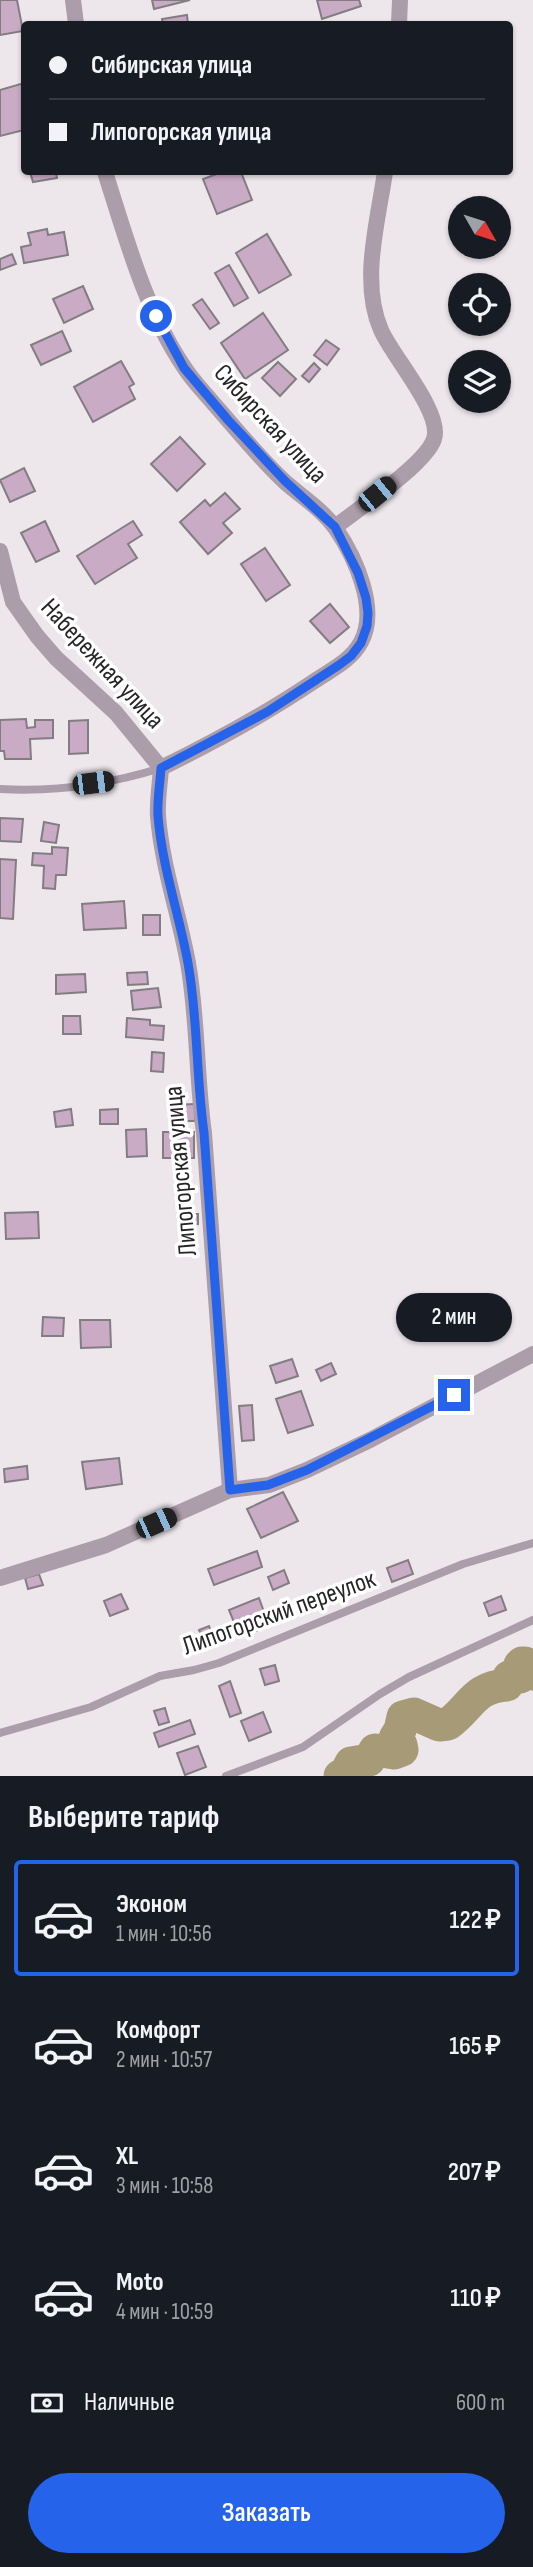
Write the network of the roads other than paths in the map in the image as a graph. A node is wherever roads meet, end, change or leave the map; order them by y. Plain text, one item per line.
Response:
1 (73, 0) edge
2 (400, 0) edge
3 (76, 21) edge
4 (399, 21) edge
5 (106, 175) edge
6 (385, 175) edge
7 (335, 527) junction
8 (0, 551) edge
9 (161, 768) junction
10 (0, 789) edge
11 (533, 1354) edge
12 (230, 1490) junction
13 (533, 1543) edge
14 (0, 1578) edge
15 (533, 1620) edge
16 (0, 1733) edge
17 (226, 1776) edge

1 - 3 street
2 - 4 street
5 - 7 street, Сибирская улица
6 - 7 street
7 - 9 street, Сибирская улица
8 - 9 street, Набережная улица
9 - 10 lane
9 - 12 street, Липогорская улица
11 - 12 street
12 - 14 street
13 - 16 lane, Липогорский переулок
15 - 17 lane

